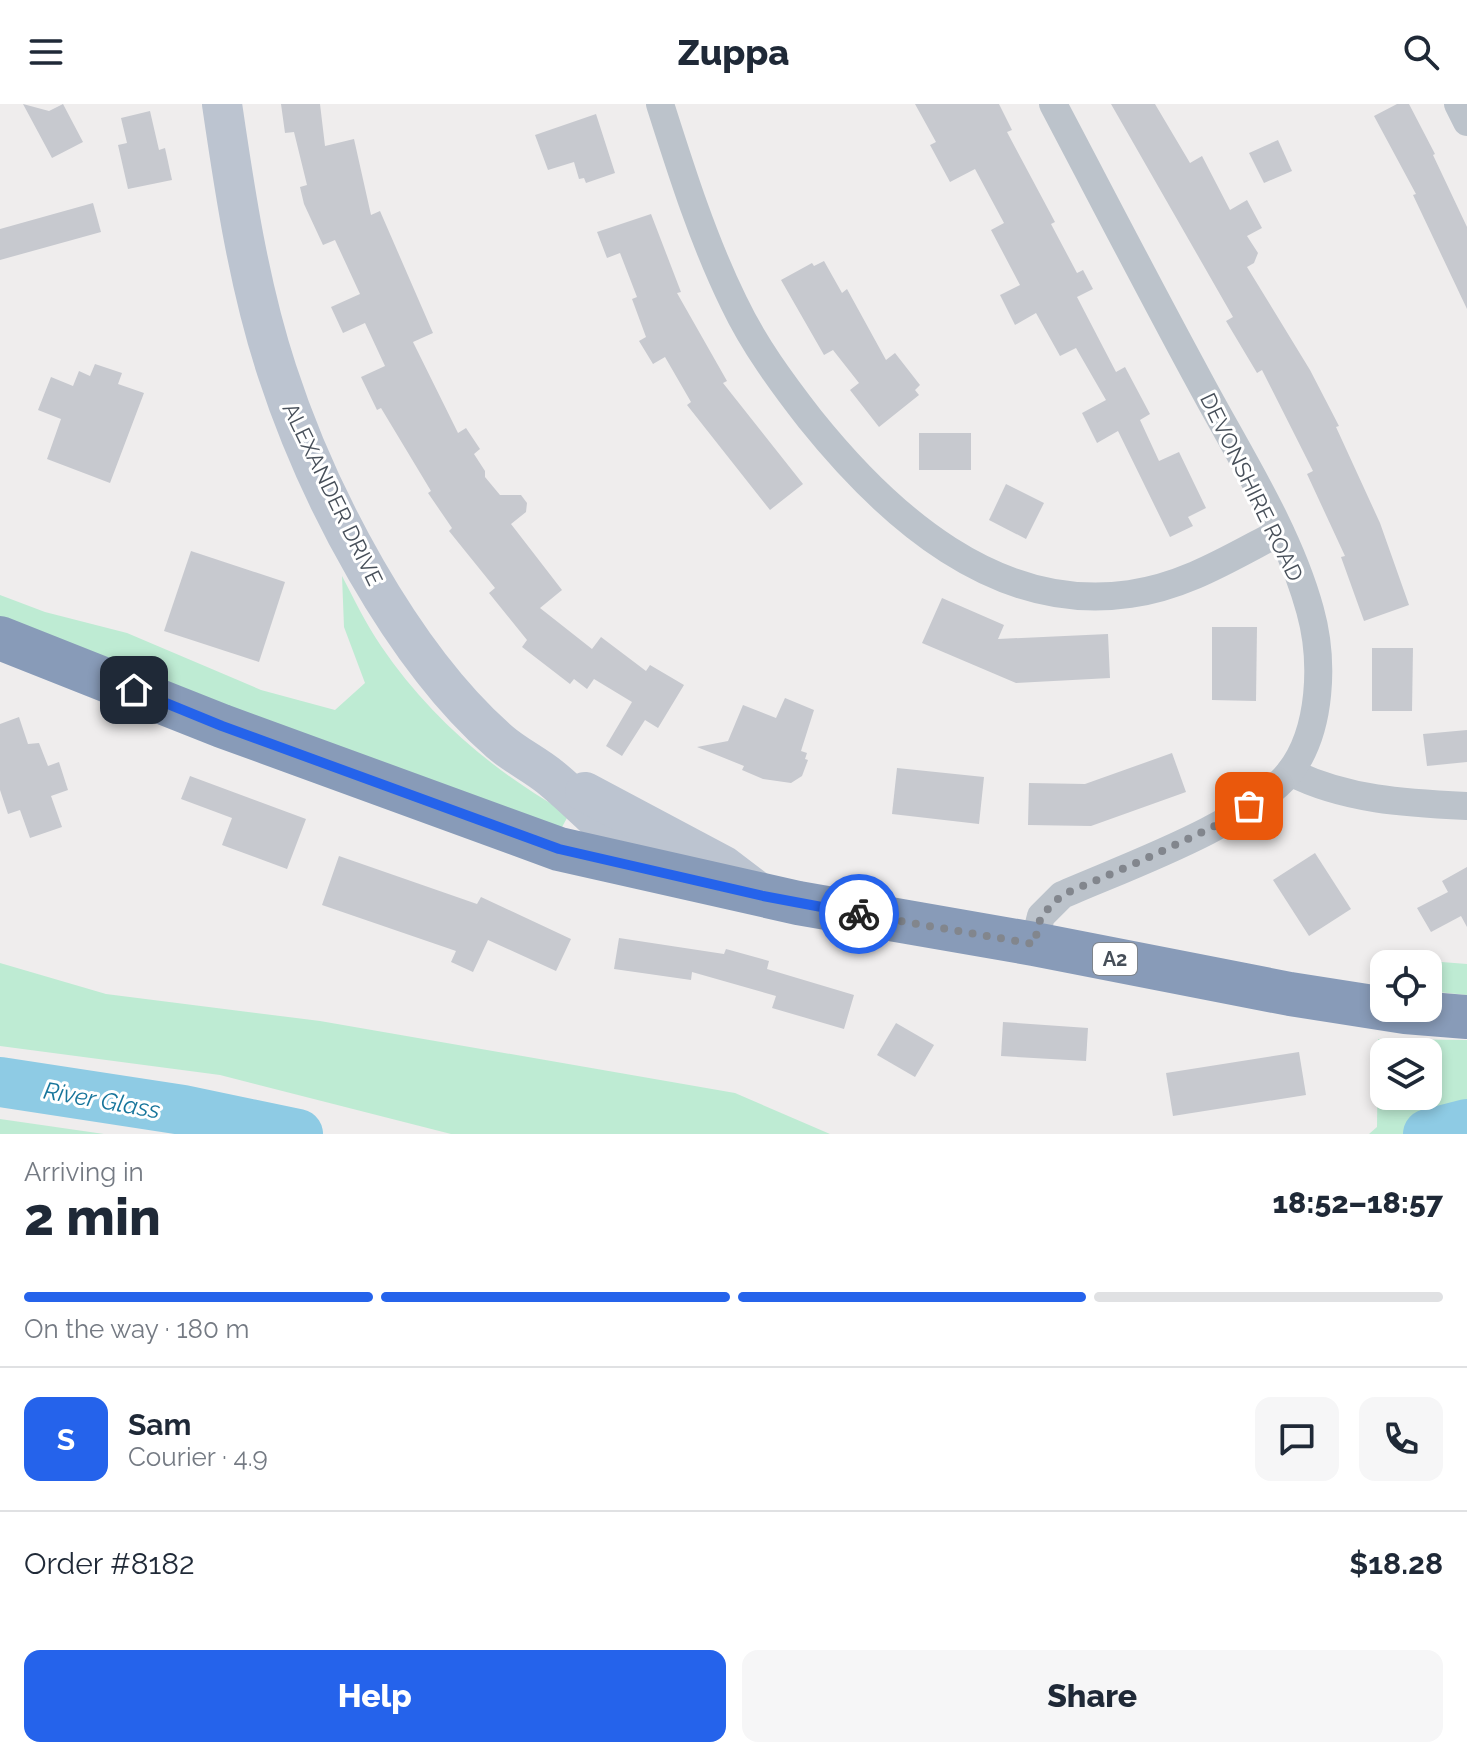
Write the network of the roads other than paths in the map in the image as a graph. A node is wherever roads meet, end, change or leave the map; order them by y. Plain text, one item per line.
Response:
1 (222, 104) edge
2 (660, 104) edge
3 (1053, 104) edge
4 (1280, 532) junction
5 (0, 638) edge
6 (1290, 772) junction
7 (548, 776) junction
8 (1467, 806) edge
9 (667, 874) junction
10 (763, 896) junction
11 (1034, 944) junction
12 (1467, 1017) edge

1 - 7 main road, ALEXANDER DRIVE
2 - 4 street
3 - 4 street, DEVONSHIRE ROAD
4 - 6 street, DEVONSHIRE ROAD
5 - 9 highway, A2
6 - 8 street
6 - 11 street, DEVONSHIRE ROAD
7 - 9 main road, ALEXANDER DRIVE
7 - 10 main road, ALEXANDER DRIVE
9 - 10 highway, A2
10 - 11 highway, A2
11 - 12 highway, A2

